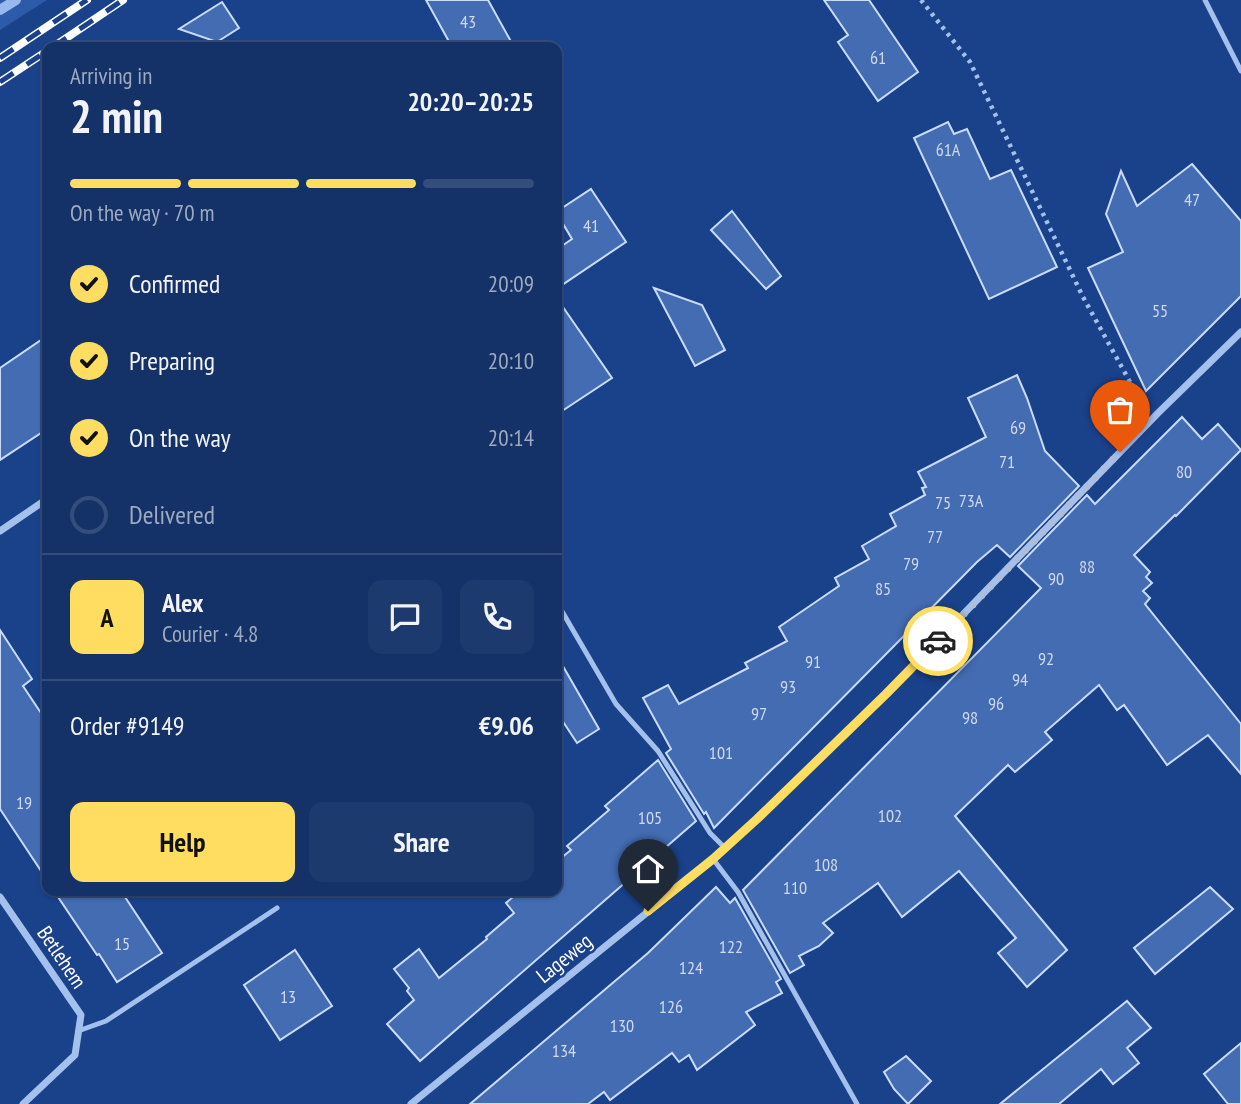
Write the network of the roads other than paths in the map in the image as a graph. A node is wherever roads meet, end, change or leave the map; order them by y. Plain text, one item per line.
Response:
1 (1205, 0) edge
2 (1241, 71) edge
3 (1241, 332) edge
4 (42, 502) edge
5 (0, 531) edge
6 (562, 611) edge
7 (725, 848) junction
8 (713, 859) junction
9 (0, 897) edge
10 (277, 908) dead end
11 (78, 1031) junction
12 (23, 1104) edge
13 (411, 1104) edge
14 (856, 1104) edge

1 - 2 lane
3 - 7 street, Lageweg
4 - 5 street
6 - 7 lane
7 - 8 street, Lageweg
8 - 13 street, Lageweg
8 - 14 lane
9 - 11 street, Betlehem
10 - 11 lane
11 - 12 street

